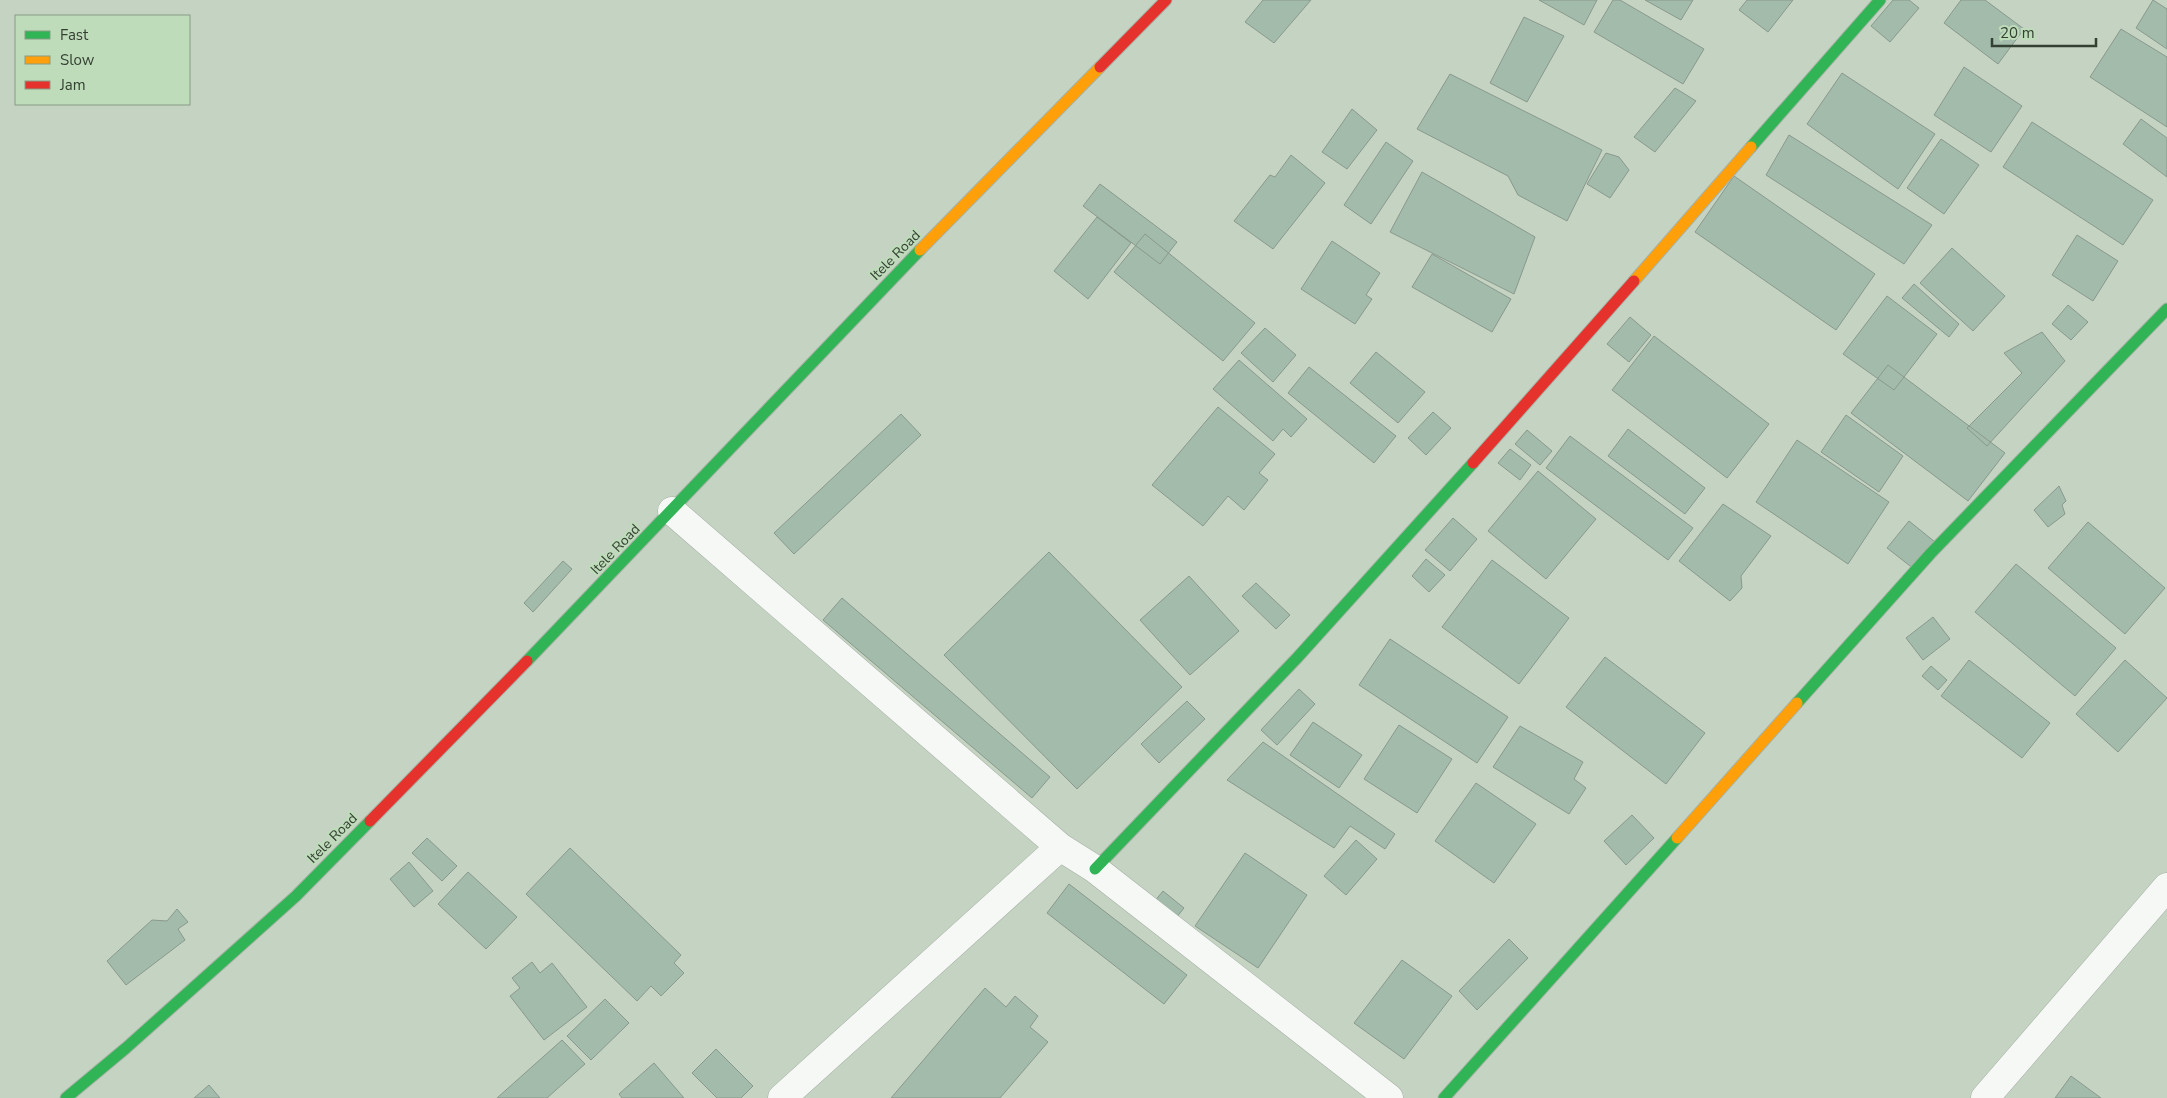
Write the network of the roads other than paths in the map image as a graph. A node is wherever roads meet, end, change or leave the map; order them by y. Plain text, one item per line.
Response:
1 (1166, 0) edge
2 (1880, 0) edge
3 (2167, 309) edge
4 (672, 511) junction
5 (1060, 847) junction
6 (1095, 870) junction
7 (2167, 887) edge
8 (66, 1098) edge
9 (782, 1098) edge
10 (1389, 1098) edge
11 (1444, 1098) edge
12 (1985, 1098) edge

1 - 4 street, Itele Road
2 - 6 street
3 - 11 street
4 - 5 street
4 - 8 street, Itele Road
5 - 6 street
5 - 9 street
6 - 10 street
7 - 12 street

